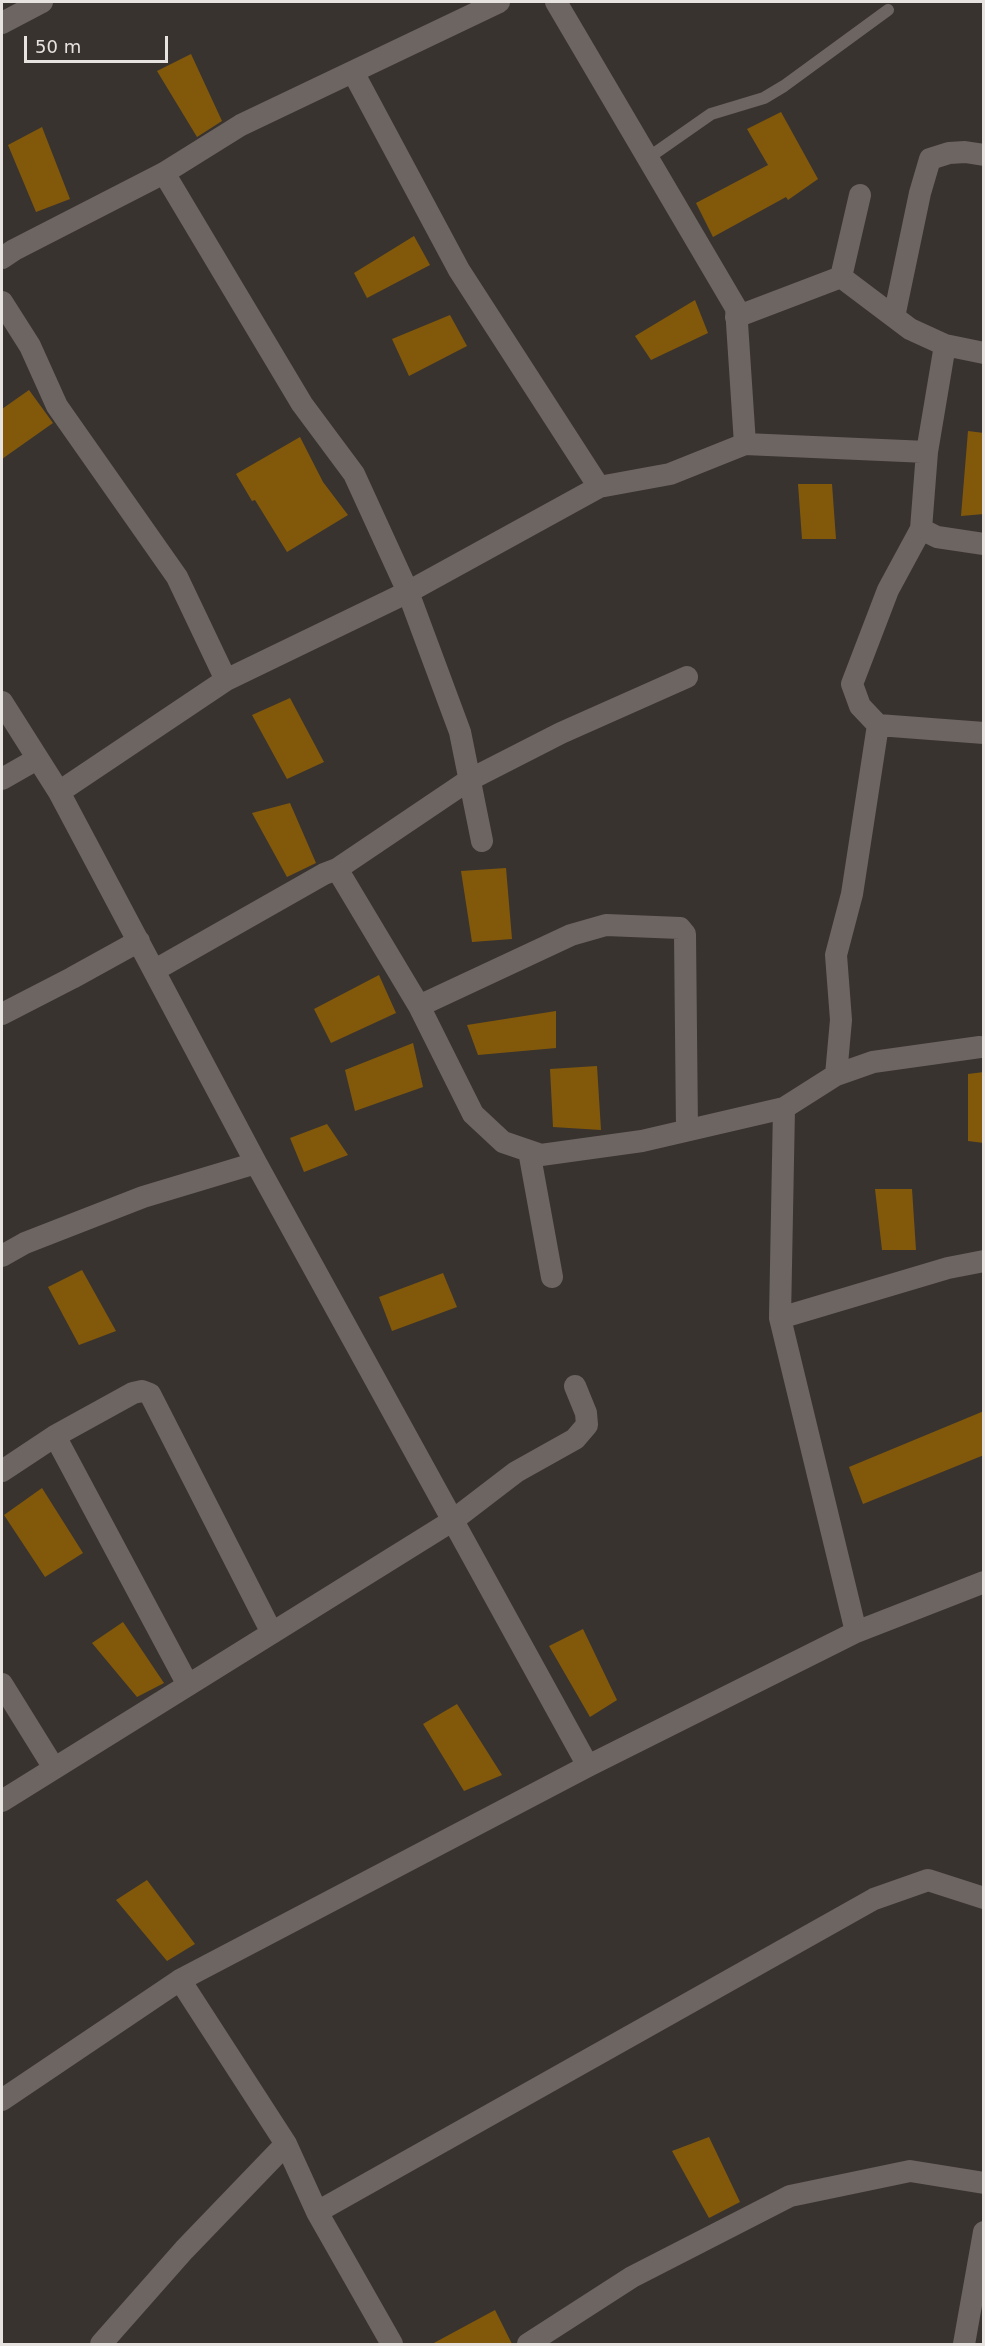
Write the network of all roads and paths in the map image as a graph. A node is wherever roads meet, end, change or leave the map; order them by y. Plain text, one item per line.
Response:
1 (42, 2) edge
2 (499, 2) edge
3 (556, 2) edge
4 (888, 10) dead end
5 (2, 23) edge
6 (353, 72) junction
7 (984, 155) edge
8 (648, 158) junction
9 (164, 173) junction
10 (860, 195) dead end
11 (2, 258) edge
12 (841, 277) junction
13 (2, 302) edge
14 (736, 317) junction
15 (894, 317) junction
16 (945, 345) junction
17 (984, 353) edge
18 (745, 444) junction
19 (927, 452) junction
20 (599, 487) junction
21 (921, 529) junction
22 (984, 544) edge
23 (408, 592) junction
24 (687, 677) dead end
25 (226, 680) junction
26 (2, 702) edge
27 (878, 725) junction
28 (984, 733) edge
29 (37, 759) junction
30 (2, 779) edge
31 (470, 780) junction
32 (59, 792) junction
33 (482, 841) dead end
34 (337, 869) junction
35 (139, 941) junction
36 (155, 970) junction
37 (419, 1006) junction
38 (2, 1014) edge
39 (980, 1047) dead end
40 (836, 1075) junction
41 (784, 1108) junction
42 (687, 1131) junction
43 (529, 1151) junction
44 (256, 1163) junction
45 (2, 1256) edge
46 (984, 1261) edge
47 (552, 1277) dead end
48 (780, 1318) junction
49 (575, 1386) dead end
50 (55, 1436) junction
51 (2, 1471) edge
52 (452, 1521) junction
53 (984, 1582) edge
54 (856, 1632) junction
55 (272, 1633) junction
56 (2, 1684) edge
57 (188, 1685) junction
58 (588, 1766) junction
59 (54, 1768) junction
60 (2, 1801) edge
61 (984, 1898) edge
62 (180, 1980) junction
63 (2, 2100) edge
64 (286, 2144) junction
65 (984, 2183) edge
66 (317, 2212) junction
67 (984, 2232) edge
68 (101, 2344) edge
69 (392, 2344) edge
70 (528, 2344) edge
71 (964, 2344) edge

1 - 5 street
2 - 6 street
3 - 8 street
4 - 8 lane
6 - 9 street
6 - 20 street
7 - 15 street
8 - 14 street
9 - 11 street
9 - 23 street
10 - 12 street
12 - 14 street
12 - 15 street
13 - 25 street
14 - 18 street
15 - 16 street
16 - 17 street
16 - 19 street
18 - 19 street
18 - 20 street
19 - 21 street
20 - 23 street
21 - 22 street
21 - 27 street
23 - 25 street
23 - 31 street
24 - 31 street
25 - 32 street
26 - 29 street
27 - 28 street
27 - 40 street
29 - 30 street
29 - 32 street
31 - 33 street
31 - 34 street
32 - 35 street
34 - 36 street
34 - 37 street
35 - 36 street
35 - 38 street
36 - 44 street
37 - 42 street
37 - 43 street
39 - 40 street
40 - 41 street
41 - 42 street
41 - 48 street
42 - 43 street
43 - 47 street
44 - 45 street
44 - 52 street
46 - 48 street
48 - 54 street
49 - 52 street
50 - 51 street
50 - 55 street
50 - 57 street
52 - 55 street
52 - 58 street
53 - 54 street
54 - 58 street
55 - 57 street
56 - 59 street
57 - 59 street
58 - 62 street
59 - 60 street
61 - 66 street
62 - 63 street
62 - 64 street
64 - 66 street
64 - 68 street
65 - 70 street
66 - 69 street
67 - 71 street

